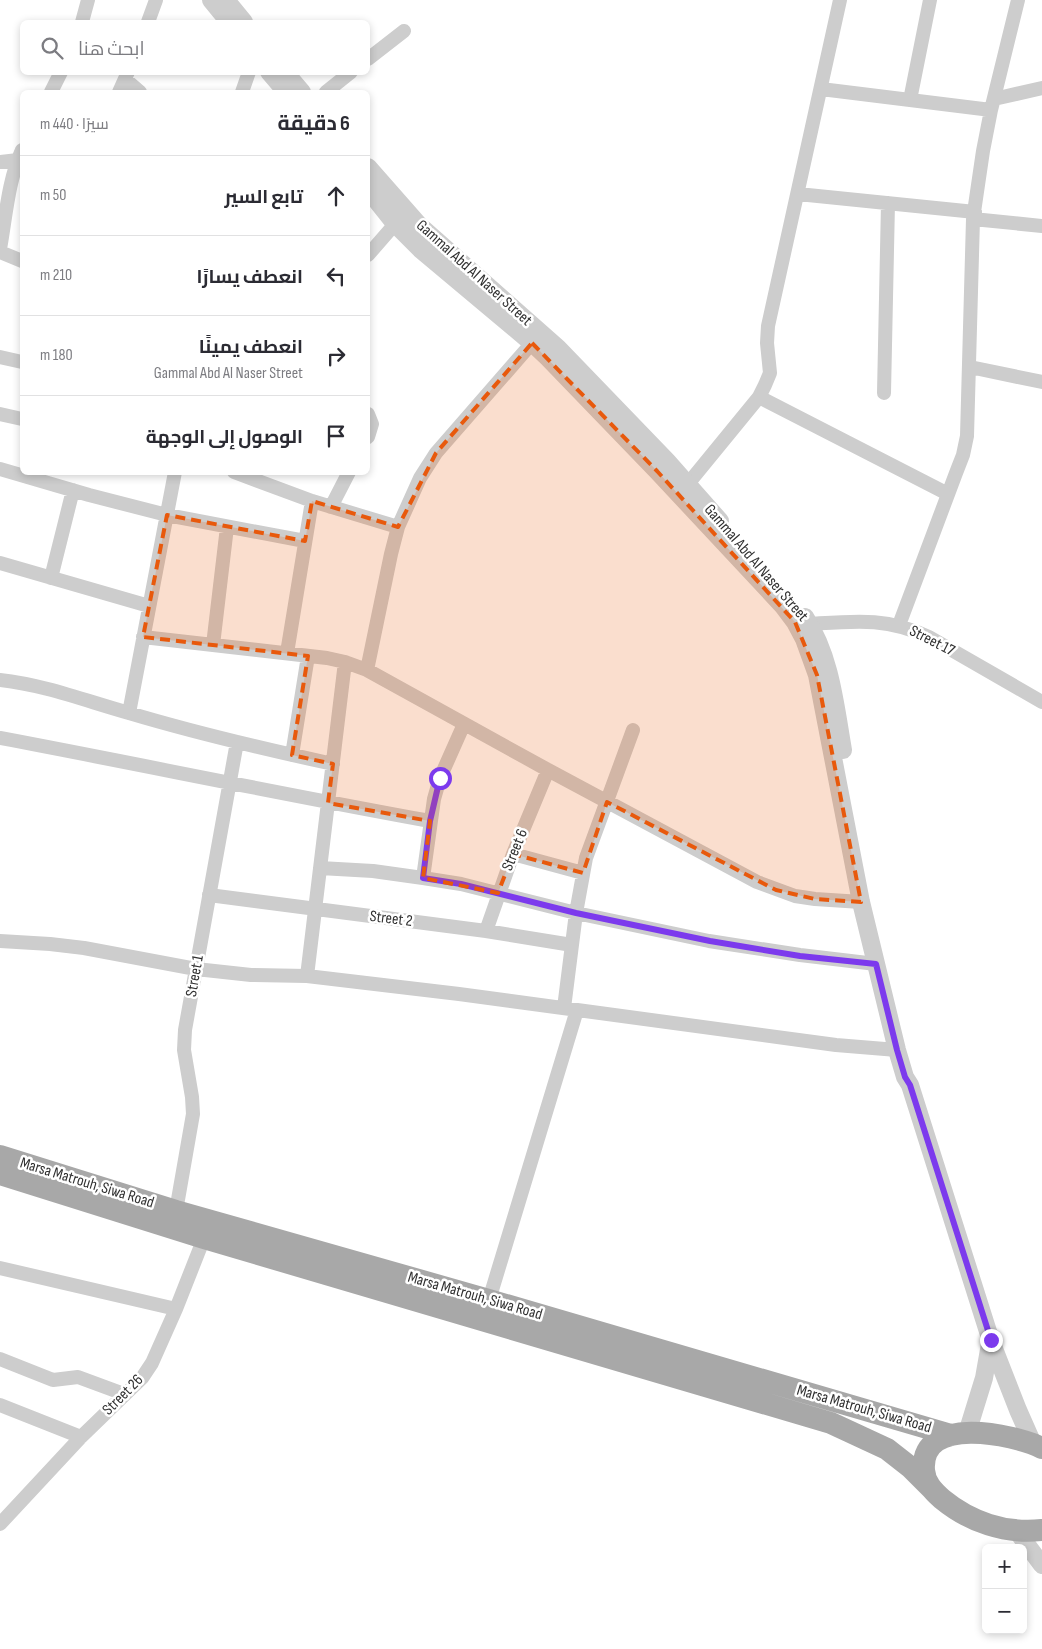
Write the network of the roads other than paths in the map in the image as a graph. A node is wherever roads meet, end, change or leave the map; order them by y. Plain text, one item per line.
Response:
1 (88, 0) edge
2 (156, 0) edge
3 (211, 0) edge
4 (226, 0) edge
5 (840, 0) edge
6 (930, 0) edge
7 (1014, 1) edge
8 (83, 20) edge
9 (149, 20) edge
10 (227, 20) edge
11 (242, 20) edge
12 (404, 31) dead end
13 (370, 57) edge
14 (60, 75) edge
15 (248, 75) edge
16 (272, 75) edge
17 (288, 75) edge
18 (347, 75) edge
19 (127, 76) edge
20 (1042, 88) edge
21 (821, 89) junction
22 (52, 90) edge
23 (120, 90) edge
24 (138, 90) edge
25 (243, 90) edge
26 (284, 90) edge
27 (300, 90) edge
28 (328, 90) edge
29 (910, 100) junction
30 (992, 105) junction
31 (0, 162) edge
32 (20, 163) edge
33 (370, 169) edge
34 (370, 193) edge
35 (798, 194) junction
36 (888, 203) junction
37 (974, 215) junction
38 (395, 224) junction
39 (1042, 226) edge
40 (0, 251) edge
41 (370, 253) edge
42 (20, 260) edge
43 (532, 343) junction
44 (0, 357) edge
45 (20, 362) edge
46 (970, 367) junction
47 (1042, 382) edge
48 (884, 393) dead end
49 (759, 396) junction
50 (0, 414) edge
51 (20, 419) edge
52 (662, 466) junction
53 (0, 469) edge
54 (20, 475) edge
55 (21, 475) edge
56 (174, 475) edge
57 (242, 475) edge
58 (347, 475) edge
59 (687, 485) junction
60 (73, 490) junction
61 (948, 494) junction
62 (312, 501) junction
63 (330, 507) junction
64 (167, 516) junction
65 (227, 527) junction
66 (398, 527) junction
67 (305, 541) junction
68 (0, 563) edge
69 (51, 578) junction
70 (149, 606) junction
71 (810, 624) junction
72 (899, 625) junction
73 (143, 637) junction
74 (214, 645) junction
75 (286, 653) junction
76 (308, 656) junction
77 (345, 662) junction
78 (367, 670) junction
79 (0, 680) edge
80 (1042, 702) edge
81 (129, 713) junction
82 (464, 724) junction
83 (633, 730) dead end
84 (0, 738) edge
85 (237, 742) junction
86 (292, 755) junction
87 (333, 764) junction
88 (548, 770) junction
89 (230, 783) junction
90 (607, 802) junction
91 (328, 803) junction
92 (430, 821) junction
93 (513, 854) junction
94 (320, 868) junction
95 (583, 873) junction
96 (423, 878) junction
97 (498, 893) junction
98 (209, 895) junction
99 (861, 902) junction
100 (315, 909) junction
101 (576, 913) junction
102 (486, 931) junction
103 (0, 941) edge
104 (572, 945) junction
105 (876, 964) junction
106 (196, 969) junction
107 (307, 976) junction
108 (570, 1009) junction
109 (897, 1050) junction
110 (910, 1085) junction
111 (0, 1156) edge
112 (0, 1174) edge
113 (176, 1211) junction
114 (204, 1238) junction
115 (0, 1268) edge
116 (489, 1300) junction
117 (176, 1309) junction
118 (991, 1340) junction
119 (0, 1359) edge
120 (124, 1394) junction
121 (0, 1405) edge
122 (959, 1434) junction
123 (81, 1437) junction
124 (1038, 1446) edge
125 (931, 1488) junction
126 (0, 1524) edge
127 (1016, 1530) junction
128 (1042, 1530) edge
129 (1042, 1565) edge

1 - 8 street
2 - 9 street
3 - 10 street
4 - 11 street
5 - 21 street
6 - 29 street
7 - 30 street
12 - 13 street
14 - 22 street
15 - 25 street
16 - 26 street
17 - 27 street
18 - 28 street
19 - 23 street
19 - 24 street
20 - 30 street
21 - 29 street
21 - 35 street
29 - 30 street
30 - 37 street
31 - 32 street
32 - 40 street
33 - 52 street, Gammal Abd Al Naser Street
34 - 38 street, Gammal Abd Al Naser Street
35 - 36 street
35 - 49 street
36 - 37 street
36 - 48 street
37 - 39 street
37 - 46 street
38 - 41 street
38 - 43 street, Gammal Abd Al Naser Street
40 - 42 street
43 - 52 street, Gammal Abd Al Naser Street
43 - 66 street
44 - 45 street
46 - 47 street
46 - 61 street
49 - 59 street
49 - 61 street
50 - 51 street
52 - 59 street, Gammal Abd Al Naser Street
52 - 99 street, Gammal Abd Al Naser Street
53 - 54 street
55 - 60 street
56 - 64 street
57 - 62 street
58 - 63 street
59 - 71 street, Gammal Abd Al Naser Street
60 - 64 street
60 - 69 street
61 - 72 street
62 - 63 street
62 - 67 street
63 - 66 street
64 - 65 street
64 - 70 street
65 - 67 street
65 - 74 street
66 - 78 street
67 - 75 street
68 - 69 street
69 - 70 street
70 - 73 street
71 - 72 street, Street 17
71 - 110 street, Gammal Abd Al Naser Street
72 - 80 street, Street 17
73 - 74 street
73 - 81 street
74 - 75 street
75 - 76 street
76 - 77 street
76 - 86 street
77 - 78 street
77 - 87 street
78 - 82 street
79 - 81 street
81 - 85 street
82 - 88 street
82 - 92 street
83 - 90 street
84 - 89 street
85 - 86 street
85 - 89 street, Street 1
86 - 87 street
87 - 91 street
88 - 90 street
88 - 93 street, Street 6
89 - 91 street
89 - 98 street, Street 1
90 - 95 street
90 - 99 street
91 - 92 street
91 - 94 street
92 - 96 street
93 - 95 street
93 - 97 street, Street 6
94 - 96 street
94 - 100 street
95 - 101 street
96 - 97 street
97 - 101 street
97 - 102 street, Street 6
98 - 100 street, Street 2
98 - 106 street, Street 1
99 - 105 street, Gammal Abd Al Naser Street
100 - 102 street, Street 2
100 - 107 street
101 - 104 street
101 - 105 street
102 - 104 street, Street 2
103 - 106 street
104 - 108 street
105 - 109 street, Gammal Abd Al Naser Street
106 - 107 street
106 - 113 street, Street 1
107 - 108 street
108 - 109 street
108 - 116 street
109 - 110 street, Gammal Abd Al Naser Street
110 - 118 street, Gammal Abd Al Naser Street
111 - 113 main road, Marsa Matrouh, Siwa Road
112 - 114 main road, Marsa Matrouh, Siwa Road
113 - 116 main road, Marsa Matrouh, Siwa Road
114 - 117 street, Street 26
114 - 125 main road, Marsa Matrouh, Siwa Road
115 - 117 street
116 - 122 main road, Marsa Matrouh, Siwa Road
117 - 120 street, Street 26
118 - 122 street, Gammal Abd Al Naser Street
118 - 124 street, Gammal Abd Al Naser Street
119 - 120 street
120 - 123 street, Street 26
121 - 123 street
122 - 124 main road, Marsa Matrouh, Siwa Road
122 - 125 main road
123 - 126 street, Street 26
125 - 127 main road, Marsa Matrouh, Siwa Road
127 - 128 main road, Marsa Matrouh, Siwa Road
127 - 129 street

